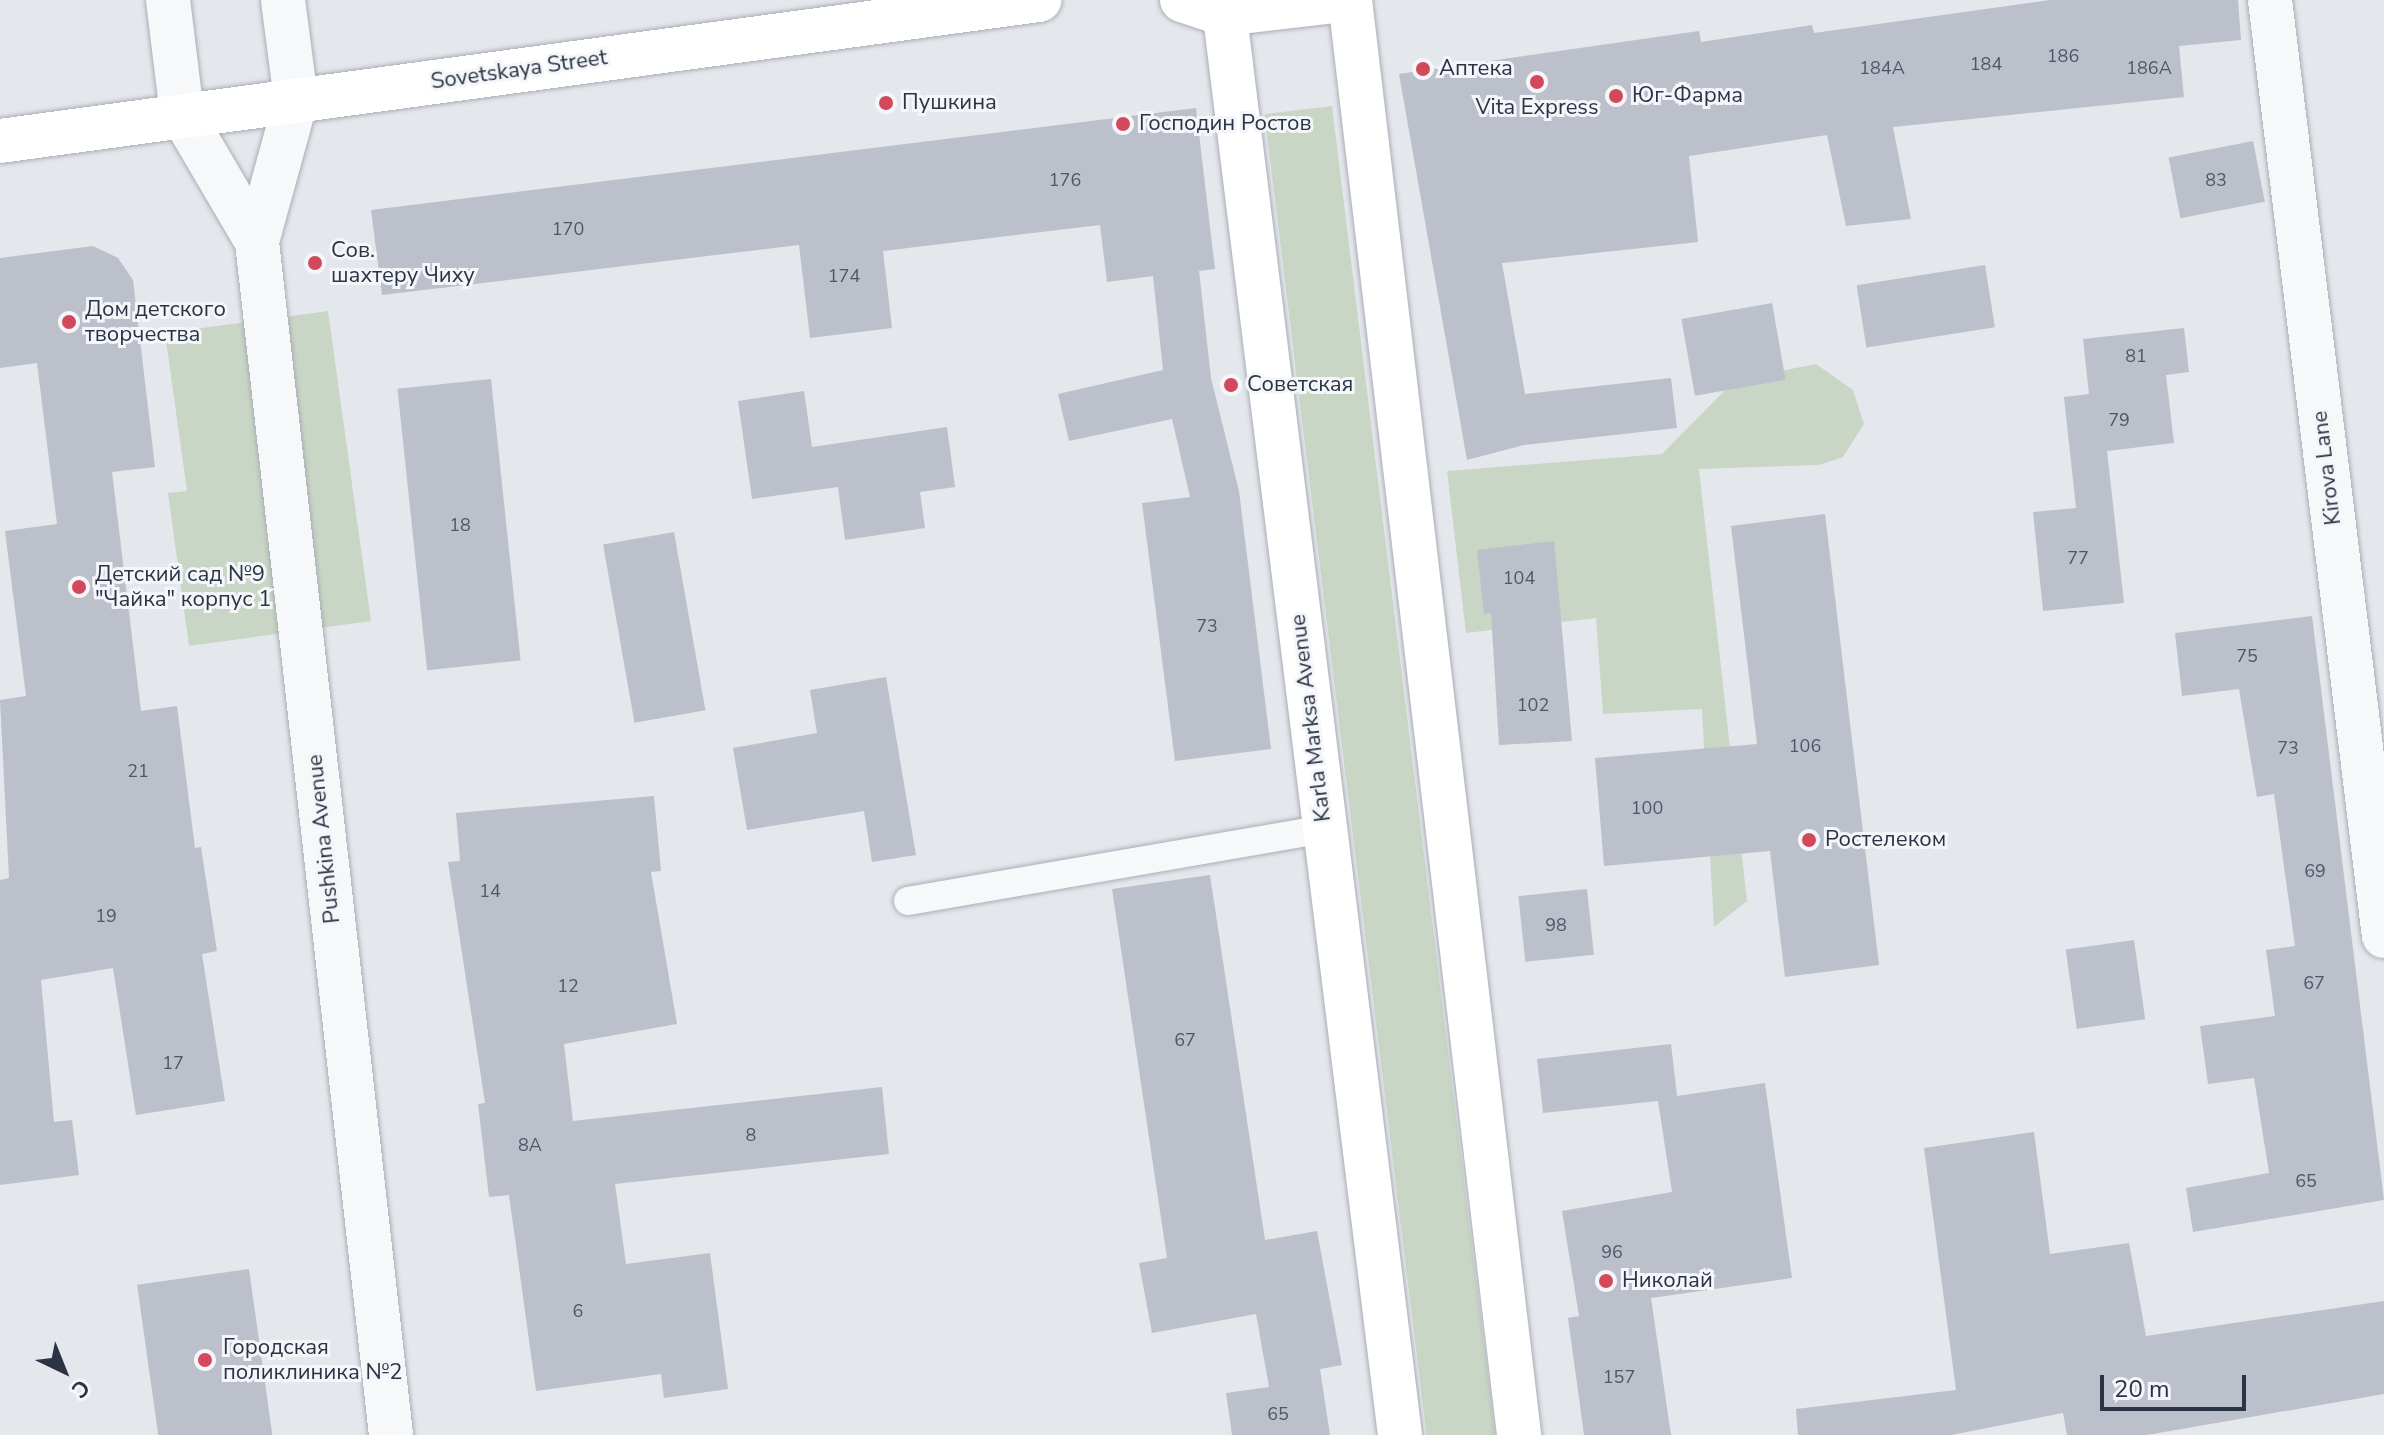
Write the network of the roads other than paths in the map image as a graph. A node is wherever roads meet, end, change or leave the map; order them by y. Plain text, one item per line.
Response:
1 (168, 0) edge
2 (283, 0) edge
3 (1039, 0) edge
4 (1182, 0) edge
5 (1347, 0) edge
6 (2270, 0) edge
7 (1224, 7) edge
8 (296, 100) junction
9 (182, 114) junction
10 (0, 141) edge
11 (257, 242) junction
12 (1324, 829) junction
13 (908, 901) dead end
14 (2384, 936) edge
15 (391, 1435) edge
16 (1400, 1435) edge
17 (1519, 1435) edge

1 - 9 street, Pushkina Avenue
2 - 8 street, Pushkina Avenue
3 - 8 main road, Sovetskaya Street
4 - 7 main road
5 - 7 main road
5 - 17 main road
6 - 14 street, Kirova Lane
7 - 12 main road, Karla Marksa Avenue
8 - 9 main road, Sovetskaya Street
8 - 11 street, Pushkina Avenue
9 - 10 main road, Sovetskaya Street
9 - 11 street, Pushkina Avenue
11 - 15 street, Pushkina Avenue
12 - 13 lane
12 - 16 main road, Karla Marksa Avenue

